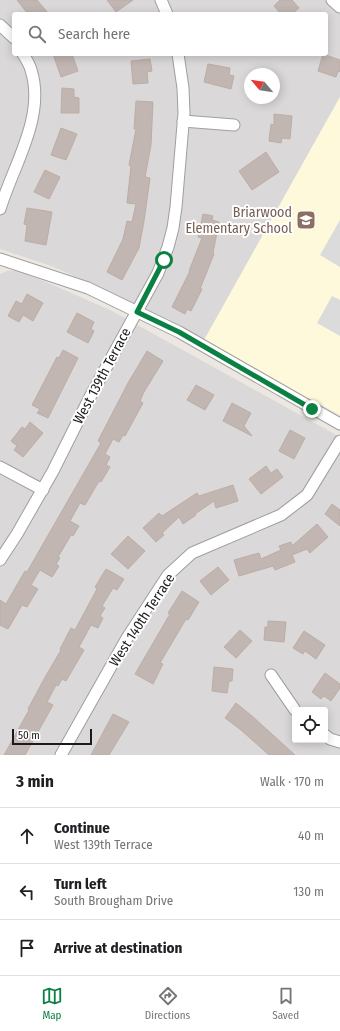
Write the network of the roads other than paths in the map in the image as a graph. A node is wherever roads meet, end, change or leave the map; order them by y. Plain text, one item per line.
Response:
1 (161, 0) edge
2 (332, 0) edge
3 (340, 7) edge
4 (166, 12) edge
5 (0, 25) edge
6 (12, 36) edge
7 (178, 56) edge
8 (26, 59) edge
9 (183, 121) junction
10 (234, 125) dead end
11 (0, 209) edge
12 (0, 259) edge
13 (137, 312) junction
14 (340, 424) edge
15 (340, 441) edge
16 (0, 467) edge
17 (43, 490) junction
18 (0, 560) edge
19 (271, 675) dead end
20 (293, 707) edge
21 (328, 737) edge
22 (340, 742) edge
23 (61, 755) edge

1 - 4 street
2 - 3 street
5 - 6 street
7 - 9 street, West 139th Terrace
8 - 11 street
9 - 10 street
9 - 13 street, West 139th Terrace
12 - 13 street
13 - 14 street
13 - 17 street, West 139th Terrace
15 - 23 street, West 140th Terrace
16 - 17 street
17 - 18 street, West 139th Terrace
19 - 20 street
21 - 22 street

